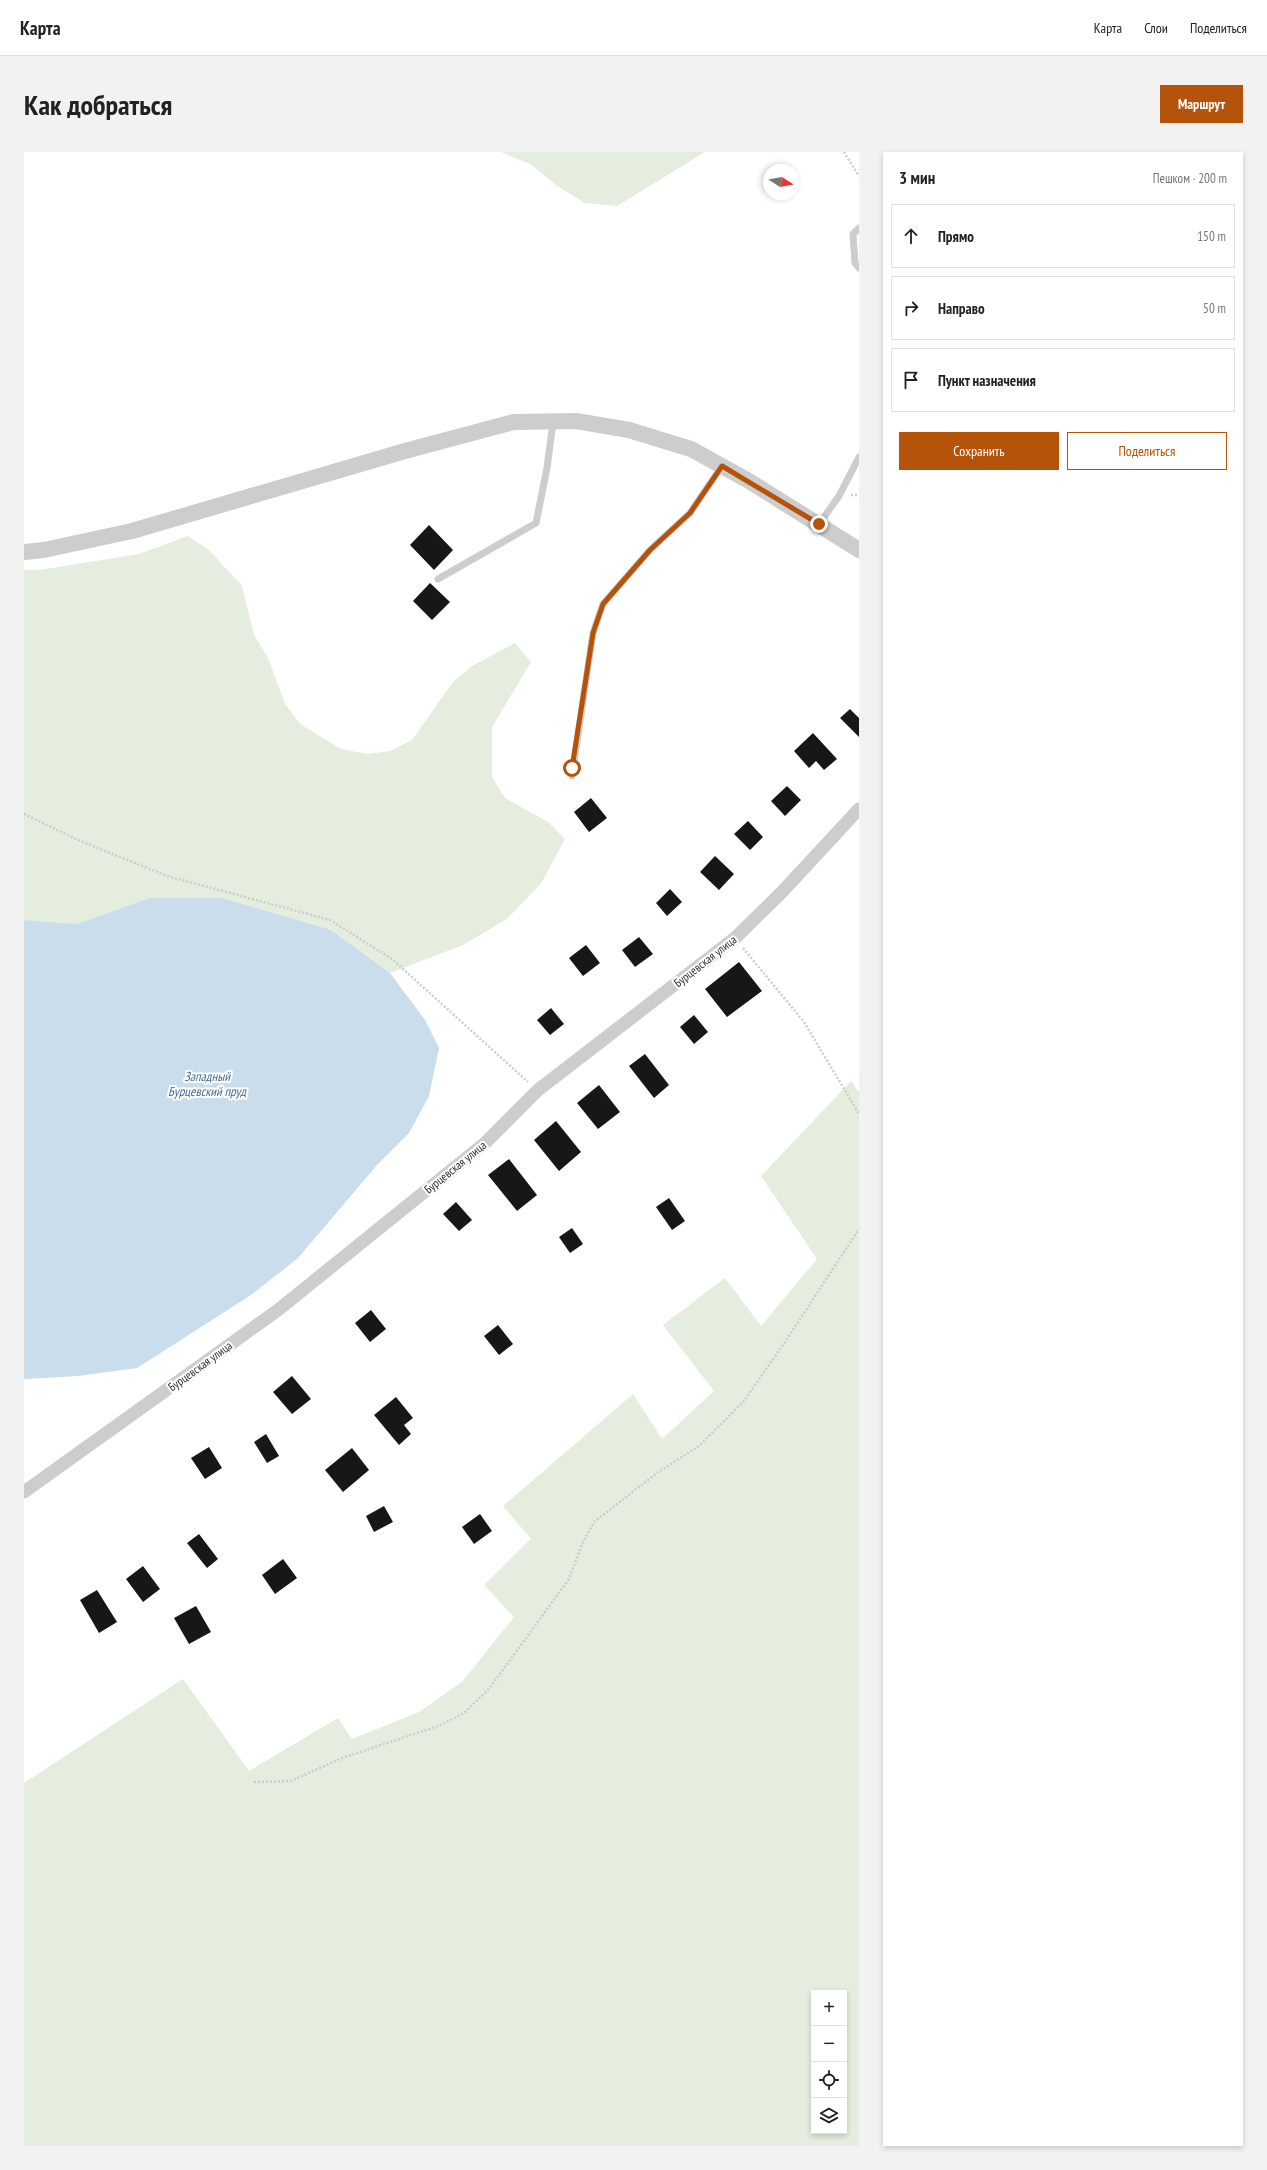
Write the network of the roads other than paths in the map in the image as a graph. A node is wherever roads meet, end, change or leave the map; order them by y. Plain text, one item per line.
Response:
1 (859, 228) edge
2 (859, 268) edge
3 (553, 422) junction
4 (859, 457) edge
5 (722, 466) junction
6 (819, 524) junction
7 (859, 550) edge
8 (24, 552) edge
9 (438, 579) dead end
10 (572, 776) dead end
11 (859, 809) edge
12 (24, 1492) edge

1 - 2 lane
3 - 5 street
3 - 8 street
3 - 9 lane
4 - 6 lane
5 - 6 street
5 - 10 lane
6 - 7 street
11 - 12 street, Бурцевская улица

